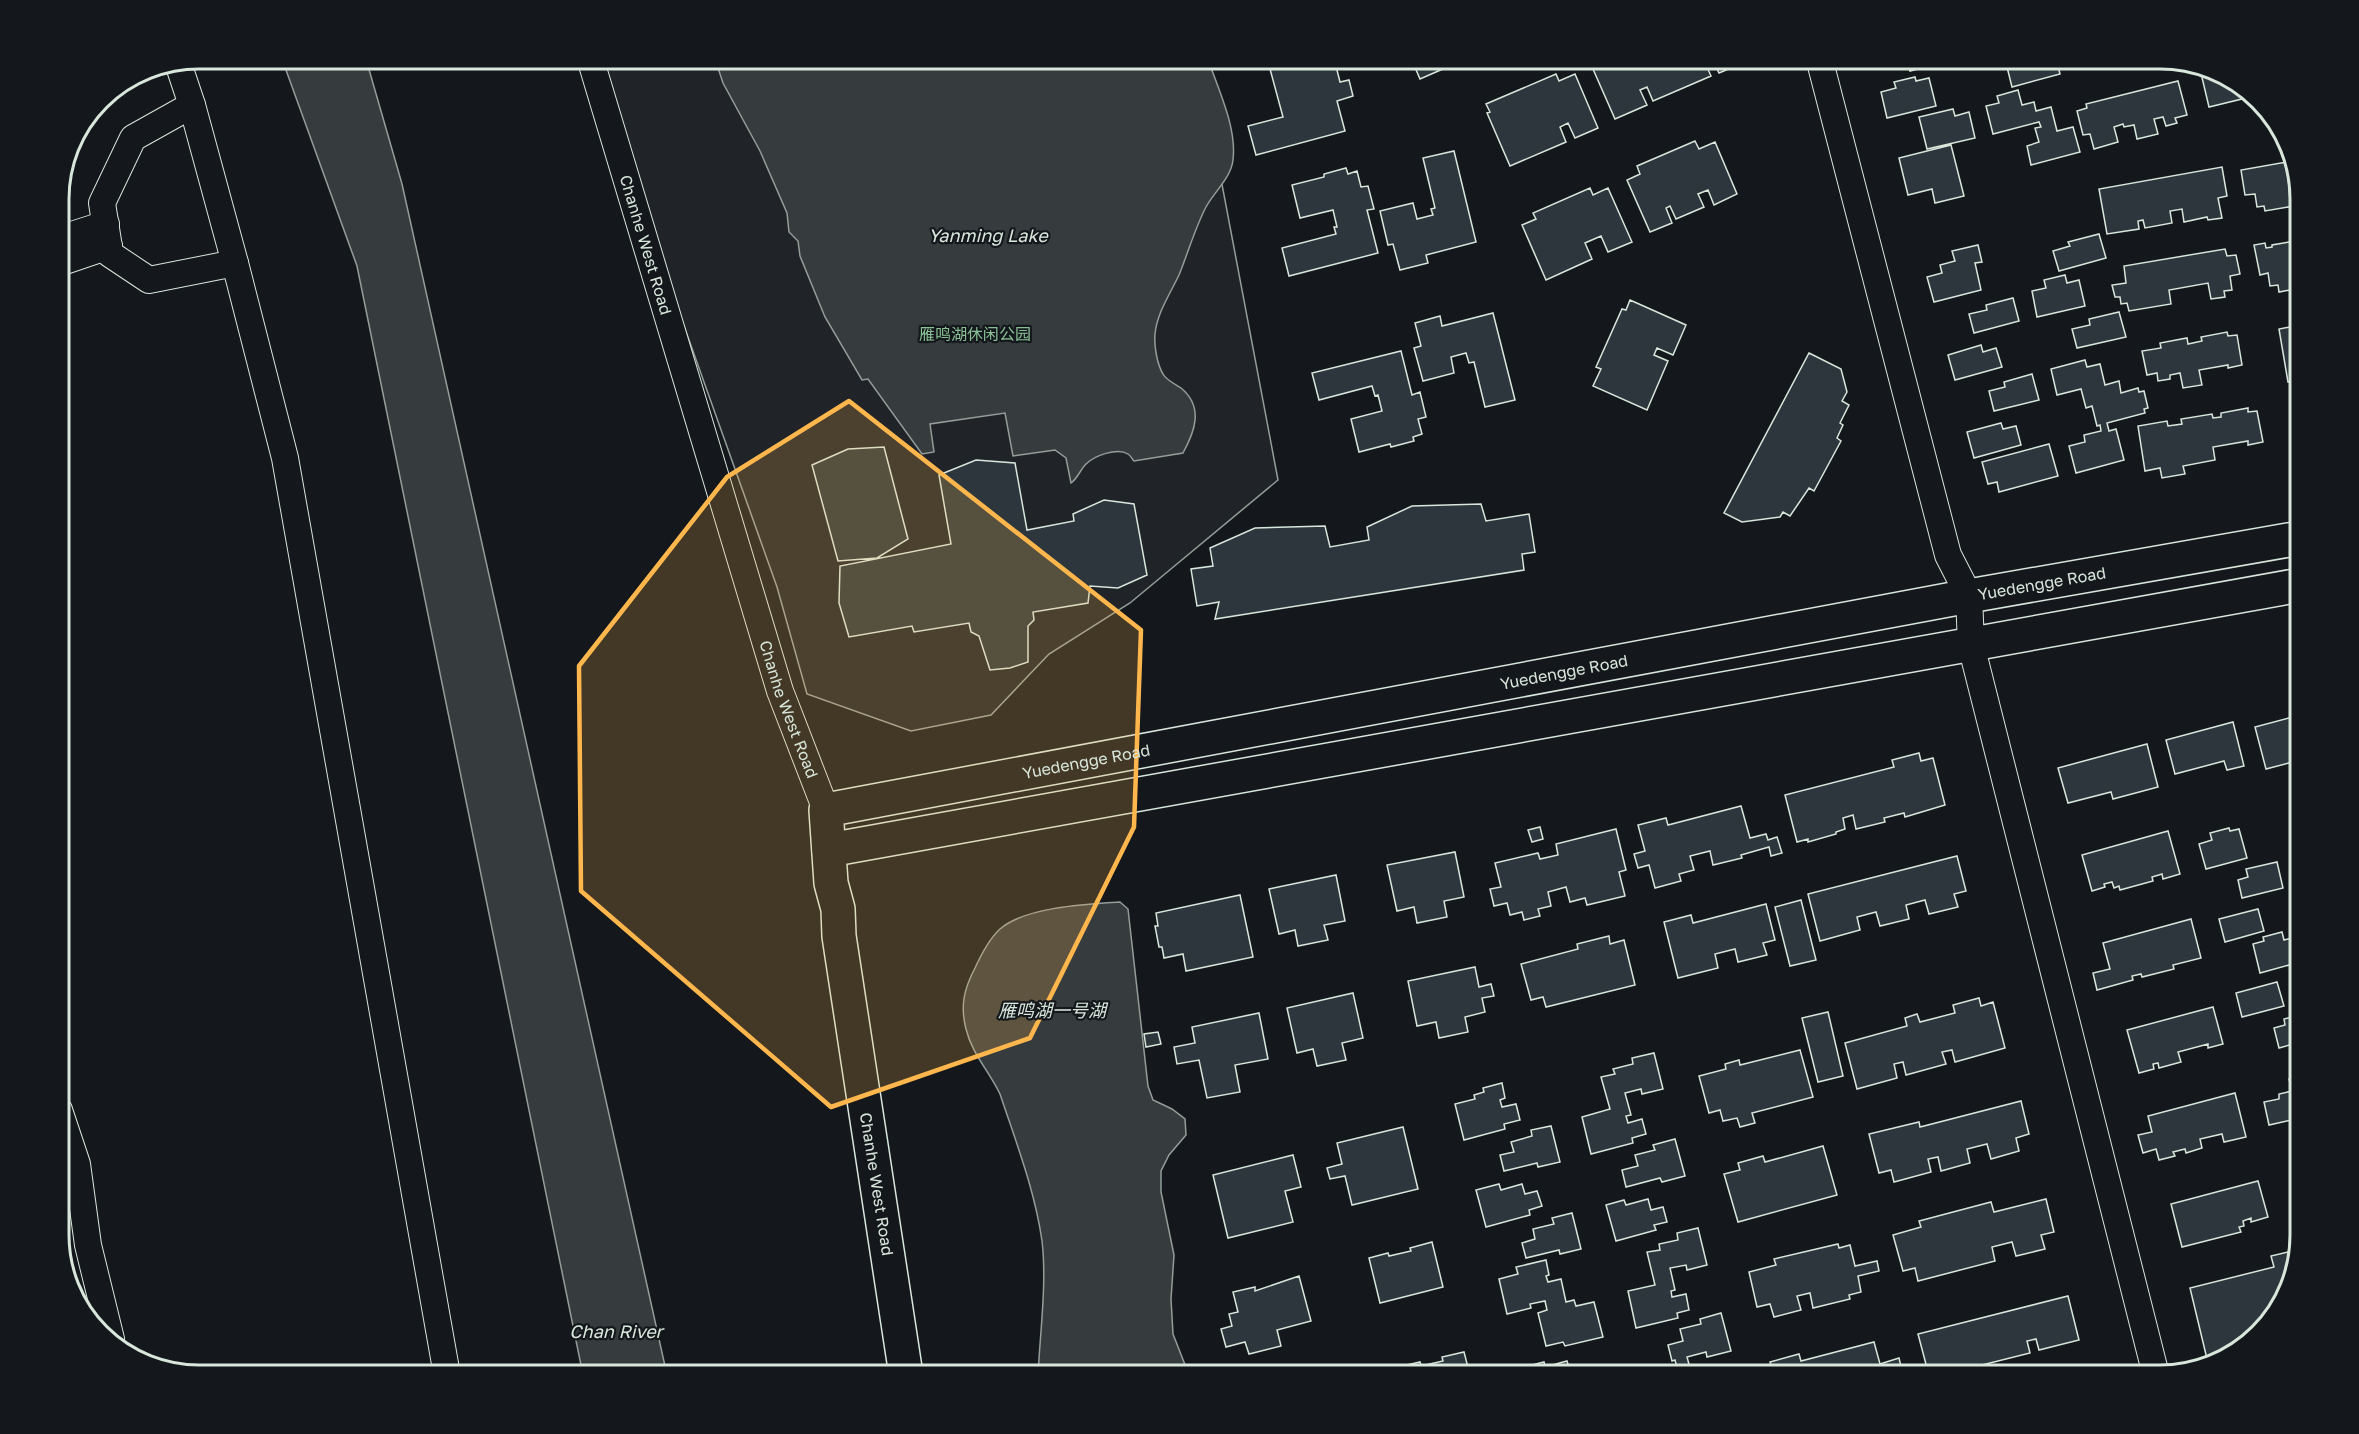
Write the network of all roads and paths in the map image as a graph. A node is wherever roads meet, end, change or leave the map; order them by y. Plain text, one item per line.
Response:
1 (593, 69) edge
2 (1822, 69) edge
3 (180, 70) edge
4 (192, 105) junction
5 (107, 235) junction
6 (69, 238) edge
7 (69, 257) edge
8 (235, 263) junction
9 (2290, 540) edge
10 (2290, 587) edge
11 (1970, 596) junction
12 (1971, 645) junction
13 (826, 810) junction
14 (829, 850) junction
15 (69, 1140) edge
16 (108, 1328) edge
17 (445, 1365) edge
18 (904, 1365) edge
19 (2153, 1365) edge

1 - 13 street, Chanhe West Road
2 - 11 street
3 - 4 street
4 - 5 street
4 - 8 street
5 - 6 street
5 - 7 street
5 - 8 street
8 - 17 street
9 - 11 main road, Yuedengge Road
10 - 12 main road
11 - 12 street
11 - 13 main road, Yuedengge Road
12 - 14 main road
12 - 19 street
13 - 14 main road, Chanhe West Road
14 - 18 main road, Chanhe West Road
15 - 16 street

